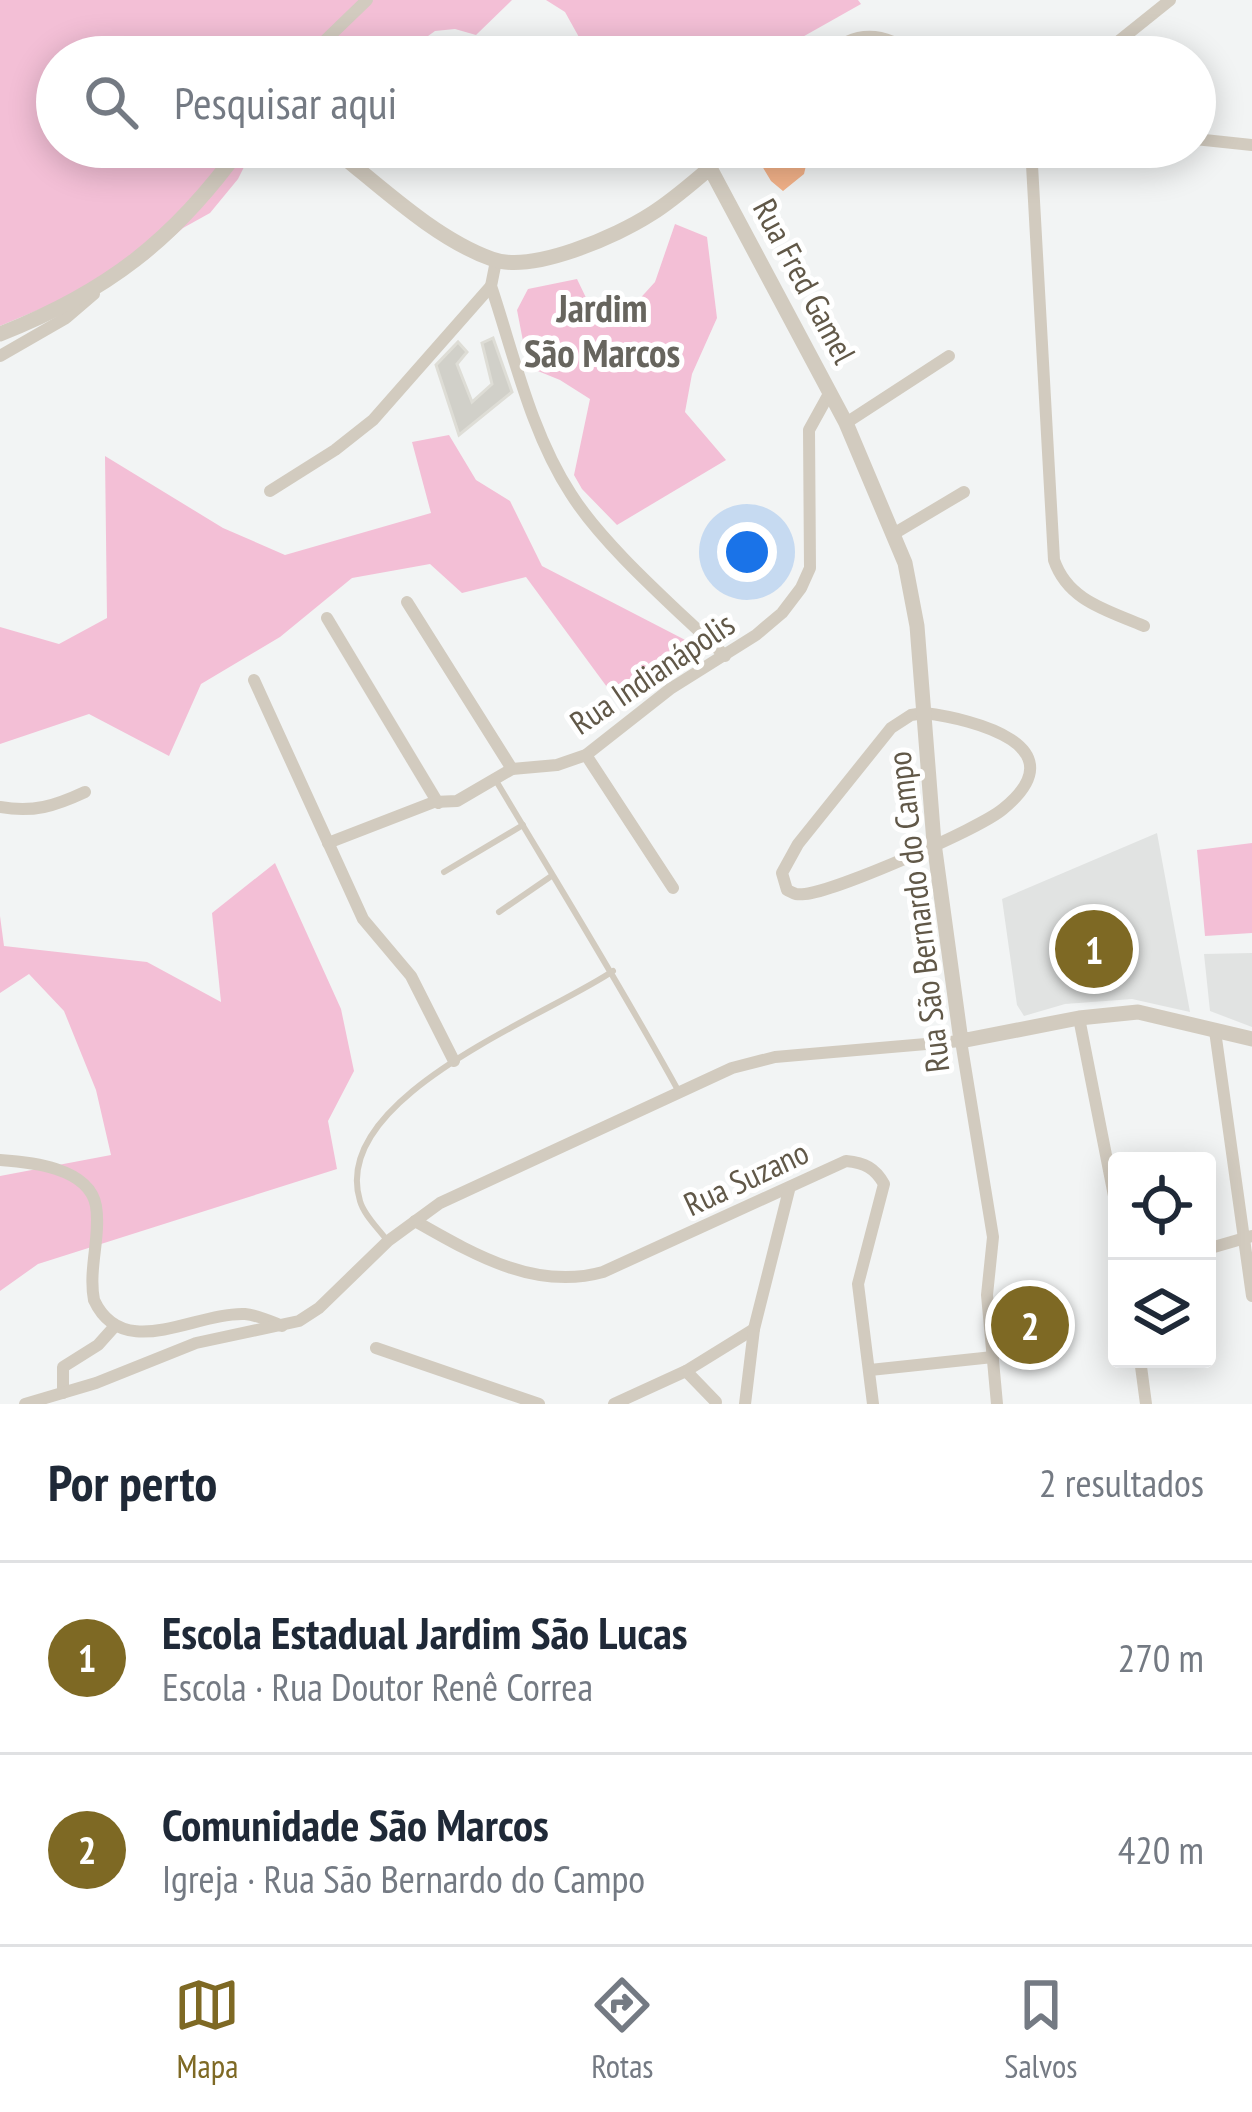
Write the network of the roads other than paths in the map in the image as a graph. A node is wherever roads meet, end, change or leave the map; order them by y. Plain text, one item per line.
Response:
1 (368, 0) edge
2 (1170, 0) edge
3 (330, 36) edge
4 (1126, 36) edge
5 (1216, 141) edge
6 (1252, 145) edge
7 (225, 168) edge
8 (358, 168) edge
9 (710, 168) joint
10 (1032, 168) edge
11 (496, 261) junction
12 (107, 283) junction
13 (491, 286) junction
14 (0, 334) edge
15 (0, 356) edge
16 (949, 356) dead end
17 (830, 392) junction
18 (846, 423) junction
19 (270, 491) dead end
20 (964, 492) dead end
21 (895, 533) junction
22 (407, 602) dead end
23 (327, 618) dead end
24 (1144, 626) dead end
25 (724, 656) junction
26 (254, 680) dead end
27 (925, 713) junction
28 (586, 754) junction
29 (512, 769) junction
30 (494, 777) junction
31 (86, 792) dead end
32 (438, 803) junction
33 (0, 808) edge
34 (523, 825) junction
35 (934, 843) junction
36 (328, 844) junction
37 (444, 872) dead end
38 (550, 877) junction
39 (673, 888) dead end
40 (499, 912) dead end
41 (613, 971) junction
42 (1079, 1018) junction
43 (1215, 1031) junction
44 (1252, 1039) edge
45 (961, 1041) junction
46 (454, 1061) junction
47 (679, 1092) junction
48 (0, 1160) edge
49 (1108, 1165) edge
50 (789, 1190) junction
51 (415, 1221) junction
52 (1248, 1237) edge
53 (388, 1241) junction
54 (1216, 1247) edge
55 (1252, 1296) edge
56 (115, 1326) junction
57 (283, 1327) junction
58 (754, 1329) junction
59 (376, 1348) dead end
60 (992, 1357) junction
61 (1141, 1368) edge
62 (870, 1370) junction
63 (686, 1371) junction
64 (63, 1393) junction
65 (714, 1403) edge
66 (25, 1404) edge
67 (538, 1404) edge
68 (614, 1404) edge
69 (745, 1404) edge
70 (873, 1404) edge
71 (998, 1404) edge
72 (1146, 1404) edge

1 - 3 street
2 - 4 street
5 - 6 street
7 - 12 street
8 - 11 street
9 - 11 street
9 - 17 street, Rua Fred Gamel
10 - 24 street
11 - 13 street
12 - 14 street
12 - 15 street
13 - 19 street
13 - 25 street
16 - 18 street
17 - 18 street, Rua Fred Gamel
17 - 25 street, Rua Indianápolis
18 - 21 street, Rua São Bernardo do Campo
20 - 21 street
21 - 27 street, Rua São Bernardo do Campo
22 - 29 street
23 - 32 street
25 - 28 street, Rua Indianápolis
26 - 36 street
27 - 35 street, Rua São Bernardo do Campo
27 - 35 street
27 - 35 street
28 - 29 street, Rua Indianápolis
28 - 39 street
29 - 30 street, Rua Indianápolis
30 - 32 street, Rua Indianápolis
30 - 34 lane
31 - 33 street
32 - 36 street, Rua Indianápolis
34 - 37 lane
34 - 38 lane
35 - 45 street, Rua São Bernardo do Campo
36 - 46 street
38 - 40 lane
38 - 41 lane
41 - 46 lane
41 - 47 lane
42 - 43 street
42 - 45 street
42 - 49 street
43 - 44 street
43 - 52 street
45 - 47 street
45 - 60 street, Rua São Bernardo do Campo
46 - 53 lane
47 - 51 street
48 - 56 street
50 - 51 street, Rua Suzano
50 - 58 street
50 - 62 street, Rua Suzano
51 - 53 street
52 - 54 street
52 - 55 street
53 - 57 street
56 - 57 street
56 - 64 street
57 - 64 street
58 - 63 street
58 - 69 street
59 - 67 street
60 - 62 street
60 - 71 street, Rua São Bernardo do Campo
61 - 72 street
62 - 70 street, Rua Suzano
63 - 65 street
63 - 68 street
64 - 66 street
65 - 69 street

